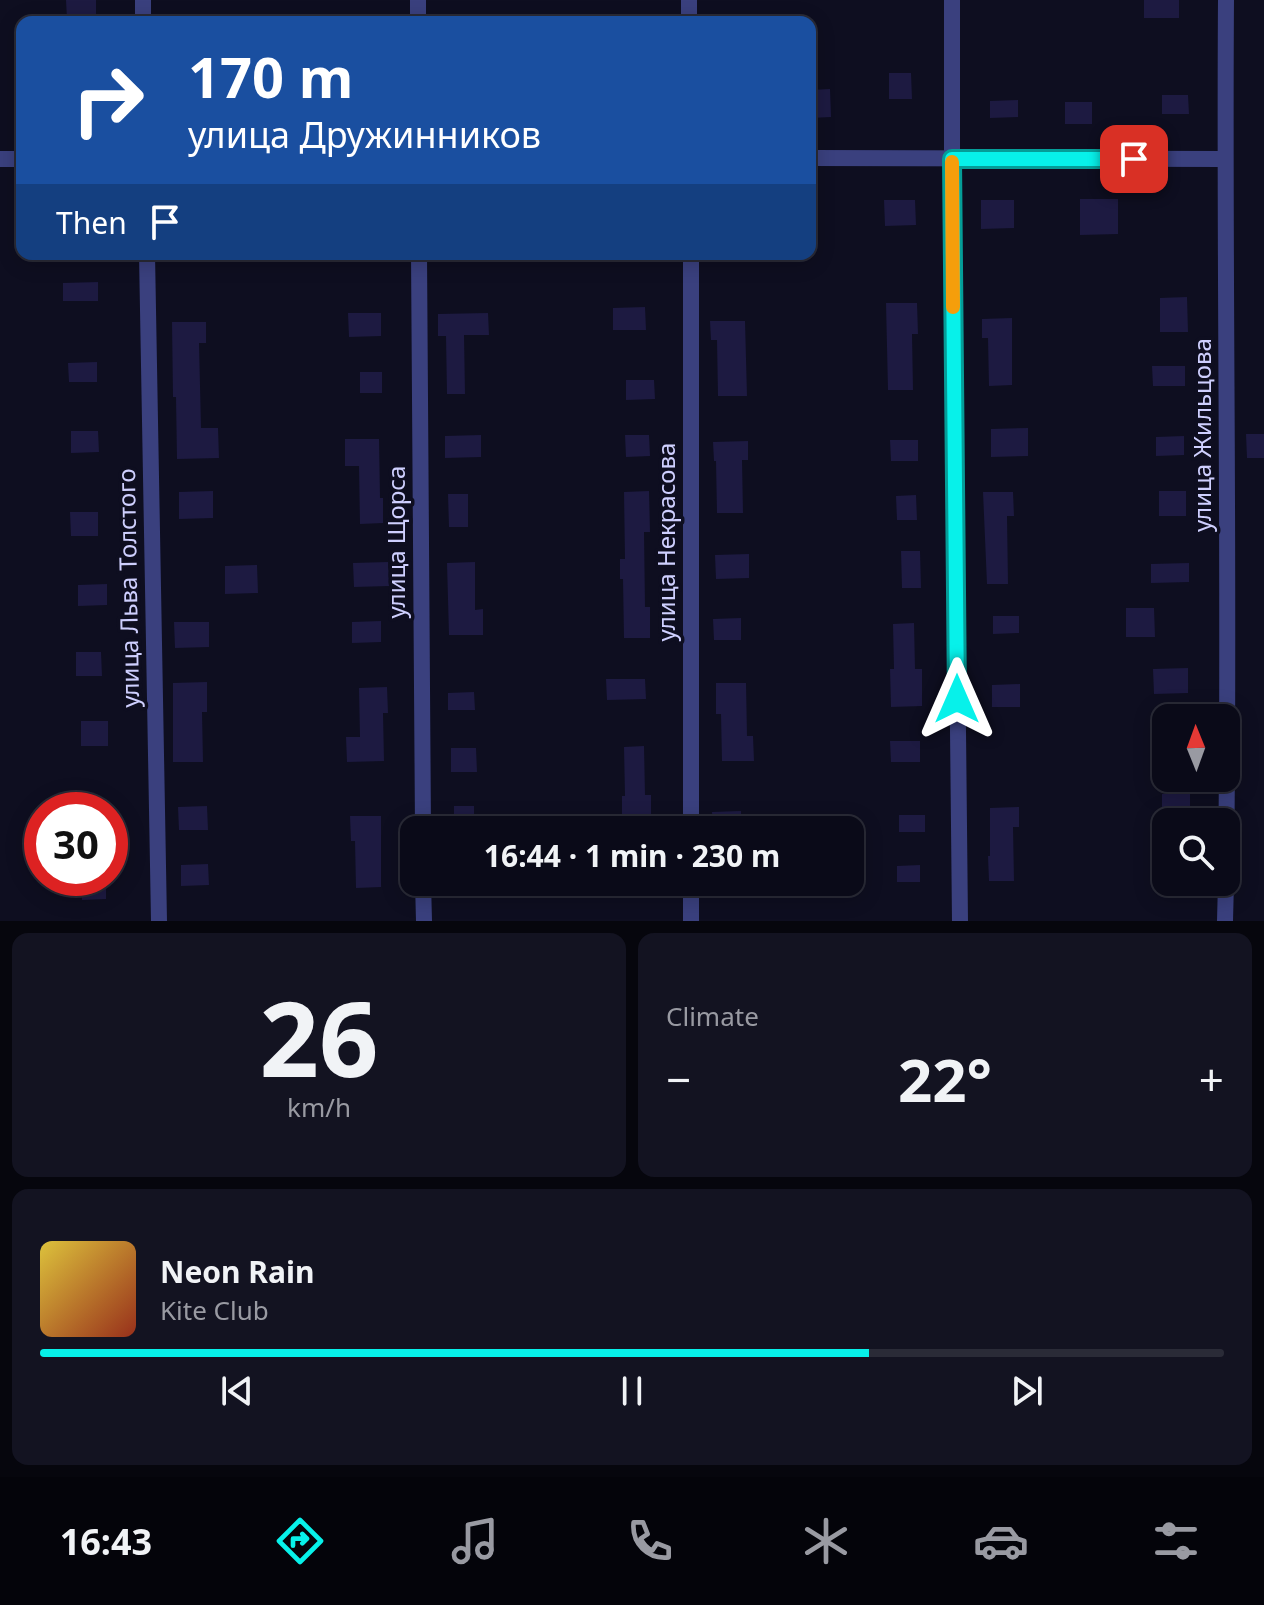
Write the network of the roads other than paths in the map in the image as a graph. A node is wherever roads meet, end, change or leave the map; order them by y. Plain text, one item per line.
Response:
1 (952, 0) edge
2 (1226, 0) edge
3 (816, 158) edge
4 (952, 159) junction
5 (1225, 159) junction
6 (147, 260) edge
7 (419, 260) edge
8 (691, 260) edge
9 (1226, 808) edge
10 (423, 816) edge
11 (691, 816) edge
12 (423, 896) edge
13 (691, 896) edge
14 (1226, 896) edge
15 (159, 921) edge
16 (424, 921) edge
17 (691, 921) edge
18 (960, 921) edge
19 (1225, 921) edge

1 - 4 street
2 - 5 street, улица Жильцова
3 - 4 street
4 - 5 street
4 - 18 street
5 - 9 street, улица Жильцова
6 - 15 street, улица Льва Толстого
7 - 10 street, улица Щорса
8 - 11 street, улица Некрасова
12 - 16 street
13 - 17 street
14 - 19 street

